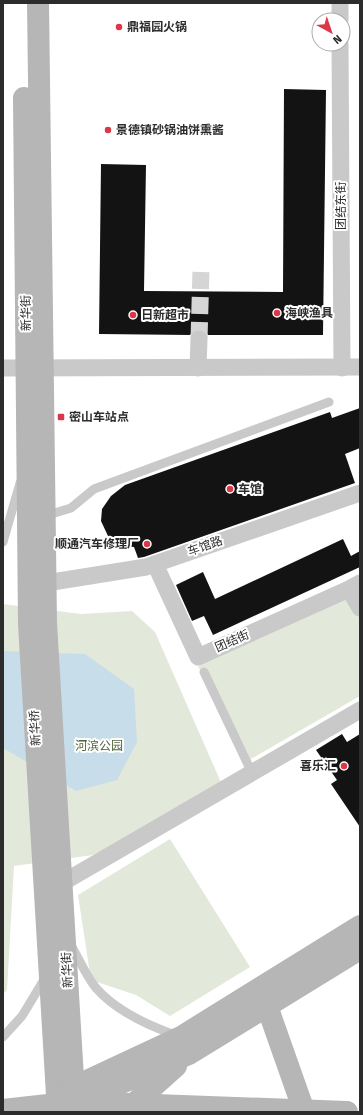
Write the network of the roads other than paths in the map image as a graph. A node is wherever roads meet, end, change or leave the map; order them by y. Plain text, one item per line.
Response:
1 (23, 3) edge
2 (38, 3) edge
3 (340, 52) edge
4 (199, 339) tunnel mouth
5 (34, 367) junction
6 (360, 367) edge
7 (3, 368) edge
8 (198, 368) junction
9 (342, 368) junction
10 (329, 402) dead end
11 (27, 457) junction
12 (360, 493) edge
13 (45, 516) junction
14 (3, 542) edge
15 (155, 564) junction
16 (46, 583) junction
17 (354, 586) edge
18 (360, 608) edge
19 (38, 624) junction
20 (204, 672) dead end
21 (360, 710) edge
22 (252, 773) junction
23 (50, 830) junction
24 (62, 883) junction
25 (360, 926) edge
26 (65, 935) junction
27 (360, 949) edge
28 (49, 972) junction
29 (266, 1006) junction
30 (3, 1037) edge
31 (185, 1046) junction
32 (68, 1103) edge
33 (129, 1108) edge
34 (3, 1110) edge
35 (304, 1111) junction
36 (346, 1112) edge

1 - 5 street, 新华街
2 - 5 street, 新华街
3 - 9 street, 团结东街
4 - 8 street
5 - 7 street
5 - 8 street
5 - 11 street, 新华街
5 - 13 street, 新华街
6 - 9 street
8 - 9 street
10 - 13 lane
11 - 14 lane
11 - 19 street, 新华街
12 - 15 street, 车馆路
13 - 16 street, 新华街
15 - 16 street, 车馆路
15 - 17 street, 团结街
16 - 19 street, 新华街
17 - 18 street
19 - 23 street, 新华桥
20 - 22 lane
21 - 22 street
22 - 24 street
23 - 24 street, 新华街
23 - 28 street, 新华街
24 - 26 street, 新华街
25 - 31 street
26 - 31 lane
26 - 32 street, 新华街
27 - 29 street
28 - 30 lane
28 - 32 street, 新华街
29 - 31 street
29 - 35 street
31 - 32 street
31 - 33 street
32 - 33 street
32 - 34 street
33 - 35 street
35 - 36 street

